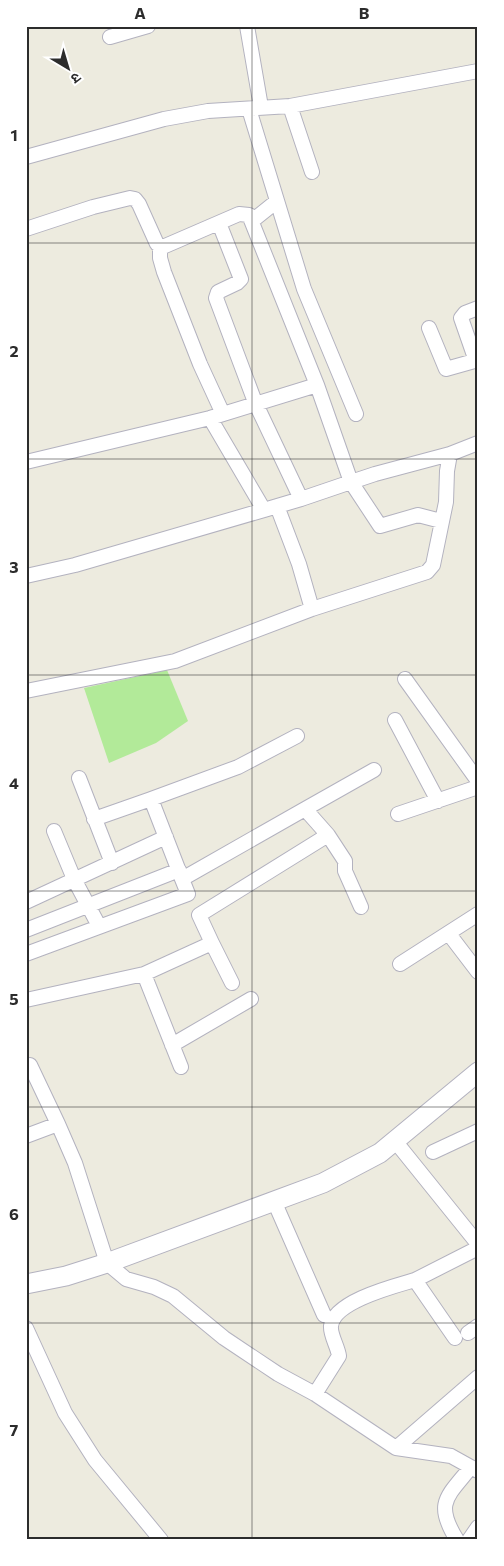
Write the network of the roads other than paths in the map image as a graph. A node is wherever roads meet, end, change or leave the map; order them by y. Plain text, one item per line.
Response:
1 (148, 26) edge
2 (247, 26) edge
3 (110, 37) dead end
4 (478, 71) edge
5 (290, 106) junction
6 (255, 108) junction
7 (26, 157) edge
8 (312, 172) dead end
9 (277, 201) junction
10 (252, 221) junction
11 (220, 223) junction
12 (26, 229) edge
13 (160, 246) junction
14 (478, 308) edge
15 (429, 328) dead end
16 (477, 360) edge
17 (318, 385) junction
18 (255, 402) junction
19 (356, 414) dead end
20 (216, 416) junction
21 (478, 443) edge
22 (450, 454) junction
23 (26, 462) edge
24 (351, 482) junction
25 (301, 499) junction
26 (271, 508) junction
27 (441, 521) junction
28 (26, 576) edge
29 (312, 609) junction
30 (405, 679) dead end
31 (26, 691) edge
32 (395, 720) dead end
33 (297, 736) dead end
34 (374, 770) dead end
35 (79, 778) dead end
36 (478, 782) edge
37 (478, 787) edge
38 (152, 799) junction
39 (438, 801) junction
40 (305, 809) junction
41 (398, 814) dead end
42 (94, 819) junction
43 (54, 831) dead end
44 (328, 835) junction
45 (166, 838) junction
46 (112, 863) junction
47 (181, 874) junction
48 (74, 880) junction
49 (188, 894) junction
50 (26, 902) edge
51 (89, 906) junction
52 (361, 907) dead end
53 (478, 914) edge
54 (199, 915) junction
55 (99, 926) junction
56 (26, 930) edge
57 (449, 934) junction
58 (212, 943) junction
59 (26, 954) edge
60 (400, 964) dead end
61 (476, 964) edge
62 (144, 974) junction
63 (232, 983) dead end
64 (251, 999) dead end
65 (26, 1000) edge
66 (172, 1045) junction
67 (28, 1062) edge
68 (181, 1067) dead end
69 (478, 1072) edge
70 (58, 1124) junction
71 (478, 1130) edge
72 (26, 1136) edge
73 (395, 1141) junction
74 (433, 1152) dead end
75 (274, 1201) junction
76 (478, 1244) edge
77 (478, 1248) edge
78 (107, 1263) junction
79 (415, 1280) junction
80 (26, 1284) edge
81 (324, 1315) dead end
82 (26, 1328) edge
83 (467, 1332) edge
84 (478, 1377) edge
85 (315, 1394) junction
86 (396, 1448) junction
87 (474, 1469) edge
88 (478, 1527) edge
89 (161, 1540) edge
90 (457, 1540) edge
91 (468, 1540) edge

1 - 3 street
2 - 6 street
4 - 5 street
5 - 6 street
5 - 8 street
6 - 7 street
6 - 9 street
9 - 10 street
9 - 19 street
10 - 11 street
10 - 17 street
11 - 13 street
11 - 18 street
12 - 13 street
13 - 20 street
14 - 16 street
15 - 16 street
17 - 18 street
17 - 24 street
18 - 20 street
18 - 25 street
20 - 23 street
20 - 26 street
21 - 22 street
22 - 24 street
22 - 27 street
24 - 25 street
24 - 27 street
25 - 26 street
26 - 28 street
26 - 29 street
27 - 29 street
29 - 31 street
30 - 36 street
32 - 39 street
33 - 38 street
34 - 40 street
35 - 42 street
37 - 39 street
38 - 42 street
38 - 45 street
39 - 41 street
40 - 44 street
40 - 47 street
42 - 46 street
43 - 48 street
44 - 52 street
44 - 54 street
45 - 46 street
45 - 47 street
46 - 48 street
47 - 49 street
47 - 51 street
48 - 50 street
48 - 51 street
49 - 54 street
49 - 55 street
51 - 55 street
51 - 56 street
53 - 57 street
54 - 58 street
55 - 59 street
57 - 60 street
57 - 61 street
58 - 62 street
58 - 63 street
62 - 65 street
62 - 66 street
64 - 66 street
66 - 68 street
67 - 70 street
69 - 73 street
70 - 72 street
70 - 78 street
71 - 74 street
73 - 75 street
73 - 76 street
75 - 78 street
75 - 81 street
77 - 79 street
78 - 80 street
78 - 85 street
79 - 83 street
79 - 85 street
82 - 89 street
84 - 86 street
85 - 86 street
86 - 87 street
87 - 90 street
88 - 91 street

